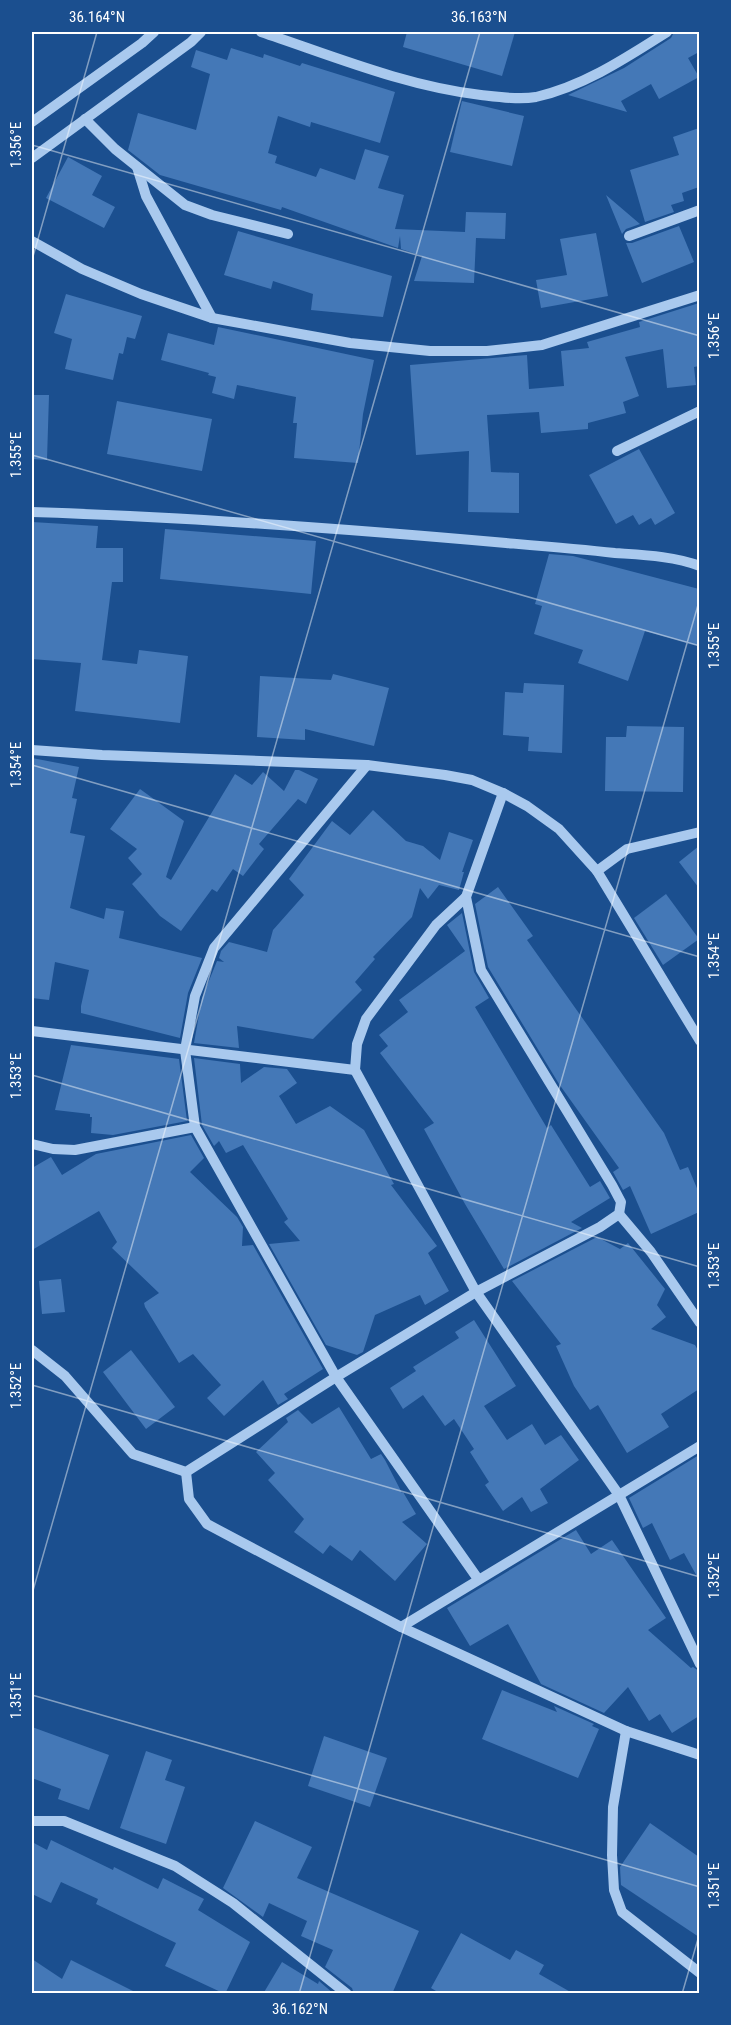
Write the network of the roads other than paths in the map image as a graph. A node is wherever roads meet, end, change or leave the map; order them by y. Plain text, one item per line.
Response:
1 (154, 32) edge
2 (201, 32) edge
3 (261, 32) edge
4 (667, 32) edge
5 (86, 119) junction
6 (32, 122) edge
7 (32, 158) edge
8 (137, 167) junction
9 (699, 210) edge
10 (288, 234) dead end
11 (629, 236) dead end
12 (32, 241) edge
13 (699, 295) edge
14 (212, 318) junction
15 (699, 411) edge
16 (617, 451) dead end
17 (32, 512) edge
18 (696, 562) edge
19 (32, 750) edge
20 (366, 765) junction
21 (503, 793) junction
22 (699, 831) edge
23 (597, 871) junction
24 (466, 897) junction
25 (32, 1031) edge
26 (699, 1041) edge
27 (185, 1050) junction
28 (355, 1070) junction
29 (195, 1127) junction
30 (32, 1144) edge
31 (619, 1214) junction
32 (476, 1292) junction
33 (699, 1323) edge
34 (32, 1350) edge
35 (336, 1377) junction
36 (699, 1446) edge
37 (186, 1472) junction
38 (620, 1495) junction
39 (478, 1579) junction
40 (401, 1627) junction
41 (699, 1664) edge
42 (626, 1731) junction
43 (699, 1755) edge
44 (32, 1821) edge
45 (699, 1973) edge
46 (347, 1994) edge

1 - 6 street
2 - 5 street
3 - 4 street
5 - 7 street
5 - 8 street
8 - 10 street
8 - 14 street
9 - 11 street
12 - 14 street
13 - 14 street
15 - 16 street
17 - 18 street
19 - 20 street
20 - 21 street
20 - 27 street
21 - 23 street
21 - 24 street
22 - 23 street
23 - 26 street
24 - 28 street
24 - 31 street
25 - 27 street
27 - 28 street
27 - 29 street
28 - 32 street
29 - 30 street
29 - 35 street
31 - 32 street
31 - 33 street
32 - 35 street
32 - 38 street
34 - 37 street
35 - 37 street
35 - 39 street
36 - 38 street
37 - 40 street
38 - 39 street
38 - 41 street
39 - 40 street
40 - 42 street
42 - 43 street
42 - 45 street
44 - 46 street

